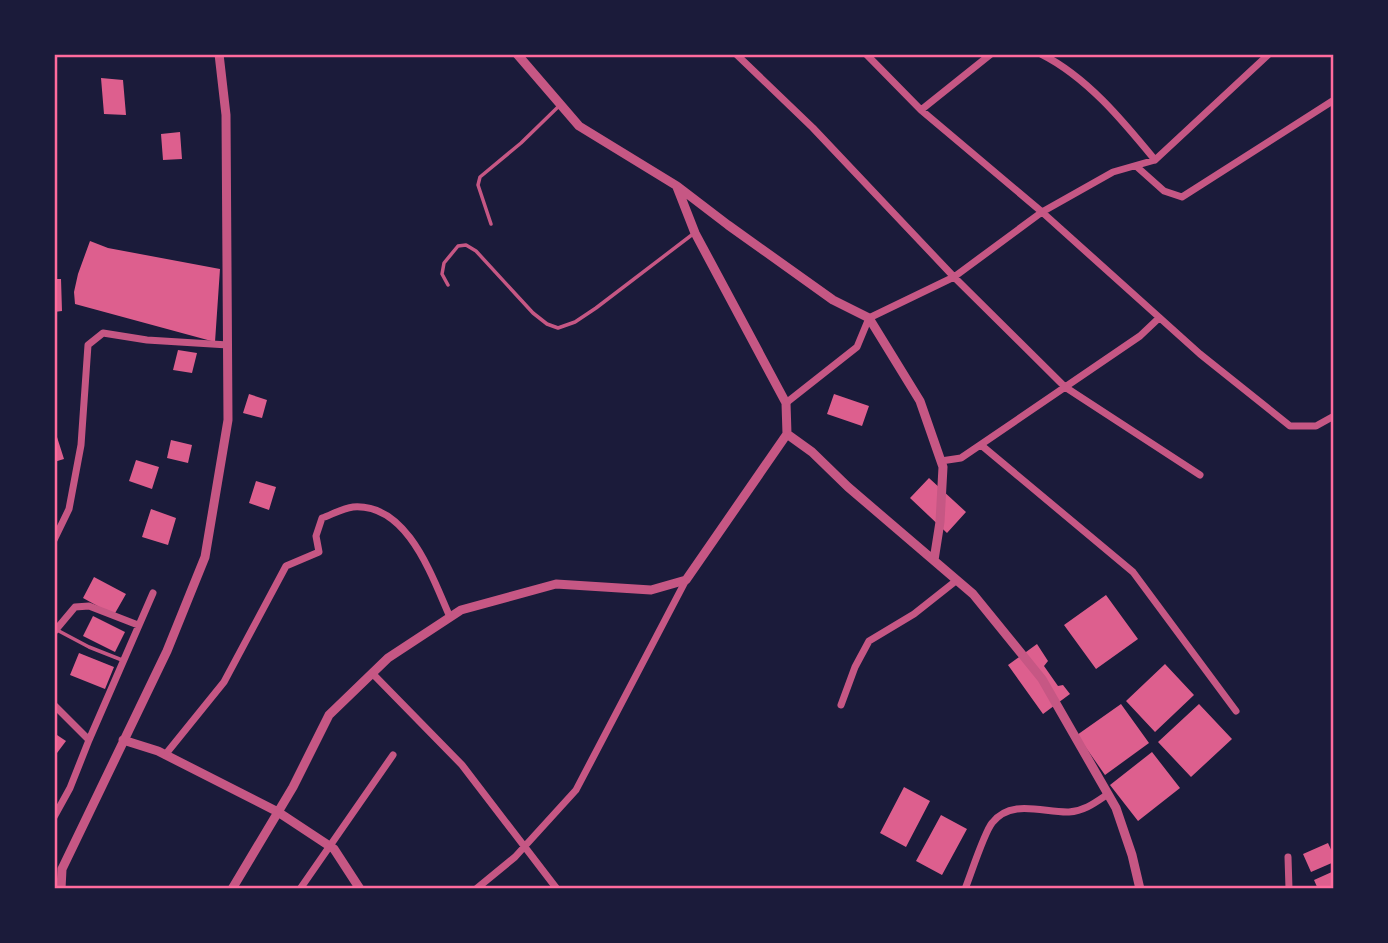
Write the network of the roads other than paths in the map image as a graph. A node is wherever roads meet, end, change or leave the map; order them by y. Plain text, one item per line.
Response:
1 (224, 54) edge
2 (517, 54) edge
3 (736, 54) edge
4 (866, 54) edge
5 (991, 54) edge
6 (1041, 54) edge
7 (1269, 54) edge
8 (219, 55) edge
9 (1334, 100) edge
10 (561, 105) junction
11 (921, 110) junction
12 (1155, 160) junction
13 (1136, 166) junction
14 (677, 186) junction
15 (1042, 212) junction
16 (491, 224) dead end
17 (695, 233) junction
18 (954, 277) junction
19 (448, 285) dead end
20 (1159, 317) junction
21 (869, 318) junction
22 (228, 345) junction
23 (1065, 387) junction
24 (786, 403) junction
25 (1334, 416) edge
26 (787, 434) junction
27 (981, 445) junction
28 (941, 461) junction
29 (1200, 475) dead end
30 (54, 540) edge
31 (934, 560) junction
32 (686, 580) junction
33 (957, 580) junction
34 (153, 593) dead end
35 (450, 617) junction
36 (138, 625) junction
37 (56, 631) edge
38 (124, 660) junction
39 (372, 673) junction
40 (54, 705) edge
41 (841, 705) dead end
42 (1236, 711) dead end
43 (89, 740) junction
44 (123, 740) junction
45 (165, 755) junction
46 (393, 755) dead end
47 (1108, 794) junction
48 (278, 811) junction
49 (54, 817) edge
50 (329, 846) junction
51 (525, 846) junction
52 (1288, 857) dead end
53 (61, 889) edge
54 (232, 889) edge
55 (300, 889) edge
56 (360, 889) edge
57 (476, 889) edge
58 (558, 889) edge
59 (965, 889) edge
60 (1140, 889) edge
61 (1289, 889) edge

1 - 8 street
2 - 10 street
3 - 18 street
4 - 11 street
5 - 11 street
6 - 12 street
7 - 12 street
8 - 22 street
9 - 13 street
10 - 14 street
10 - 16 lane
11 - 15 street
12 - 13 street
13 - 15 street
14 - 17 street
14 - 21 street
15 - 18 street
15 - 20 street
17 - 19 lane
17 - 24 street
18 - 21 street
18 - 23 street
20 - 23 street
20 - 25 street
21 - 24 street
21 - 28 street
22 - 30 street
22 - 44 street
23 - 27 street
23 - 29 street
24 - 26 street
26 - 31 street
26 - 32 street
27 - 28 street
27 - 42 street
28 - 31 street
31 - 33 street
32 - 35 street
32 - 51 street
33 - 41 street
33 - 47 street
34 - 36 street
35 - 39 street
35 - 45 street
36 - 37 street
36 - 38 street
37 - 38 lane
38 - 43 street
39 - 48 street
39 - 51 street
40 - 43 street
43 - 49 street
44 - 45 street
44 - 53 street
45 - 48 street
46 - 50 street
47 - 59 street
47 - 60 street
48 - 50 street
48 - 54 street
50 - 55 street
50 - 56 street
51 - 57 street
51 - 58 street
52 - 61 street

